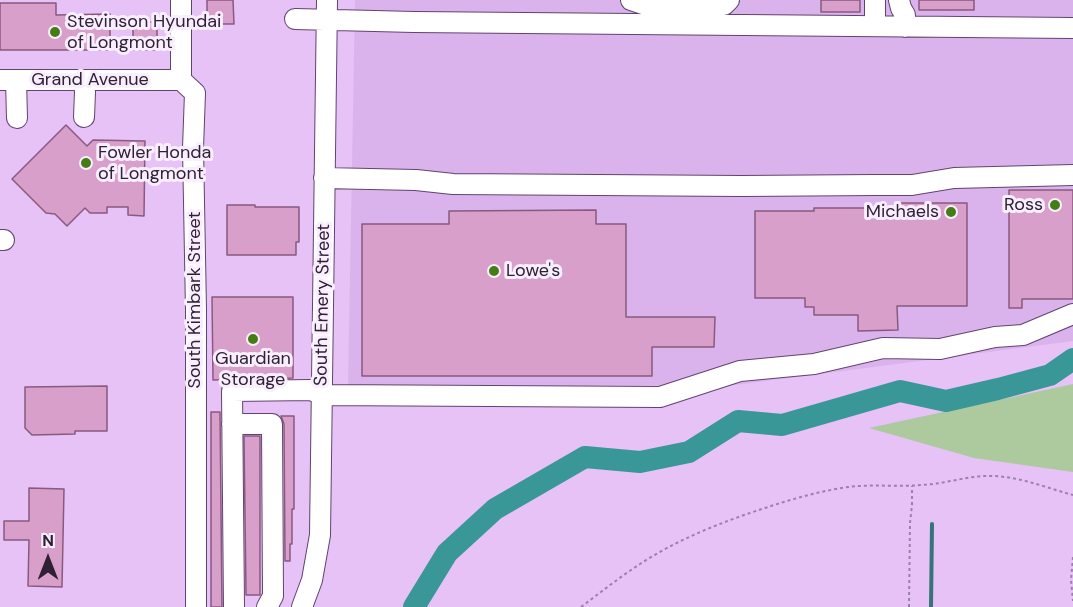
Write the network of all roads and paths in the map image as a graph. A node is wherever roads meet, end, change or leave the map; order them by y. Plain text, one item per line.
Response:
1 (181, 0) edge
2 (631, 0) edge
3 (729, 0) edge
4 (875, 0) edge
5 (899, 0) edge
6 (326, 10) edge
7 (295, 19) dead end
8 (875, 26) junction
9 (905, 27) junction
10 (1073, 28) edge
11 (8, 80) edge
12 (84, 80) junction
13 (181, 80) junction
14 (84, 117) dead end
15 (17, 118) dead end
16 (1073, 175) edge
17 (324, 178) junction
18 (1073, 314) edge
19 (322, 395) junction
20 (232, 424) junction
21 (912, 486) junction
22 (1073, 495) edge
23 (1073, 557) edge
24 (1072, 580) edge
25 (1073, 601) edge
26 (195, 607) edge
27 (234, 607) edge
28 (267, 607) edge
29 (302, 607) edge
30 (581, 607) edge
31 (909, 607) edge

1 - 13 street
2 - 3 street
4 - 8 street
5 - 9 street
6 - 7 street
6 - 8 street
6 - 17 street, South Emery Street
8 - 9 street
9 - 10 street
11 - 12 street, Grand Avenue
11 - 15 street
12 - 13 street, Grand Avenue
12 - 14 street
13 - 26 street, South Kimbark Street
16 - 17 street
17 - 19 street, South Emery Street
18 - 19 street
19 - 20 street
19 - 29 street, South Emery Street
20 - 27 street
20 - 28 street
21 - 22 path
21 - 30 path
21 - 31 path
23 - 24 path
24 - 25 path

